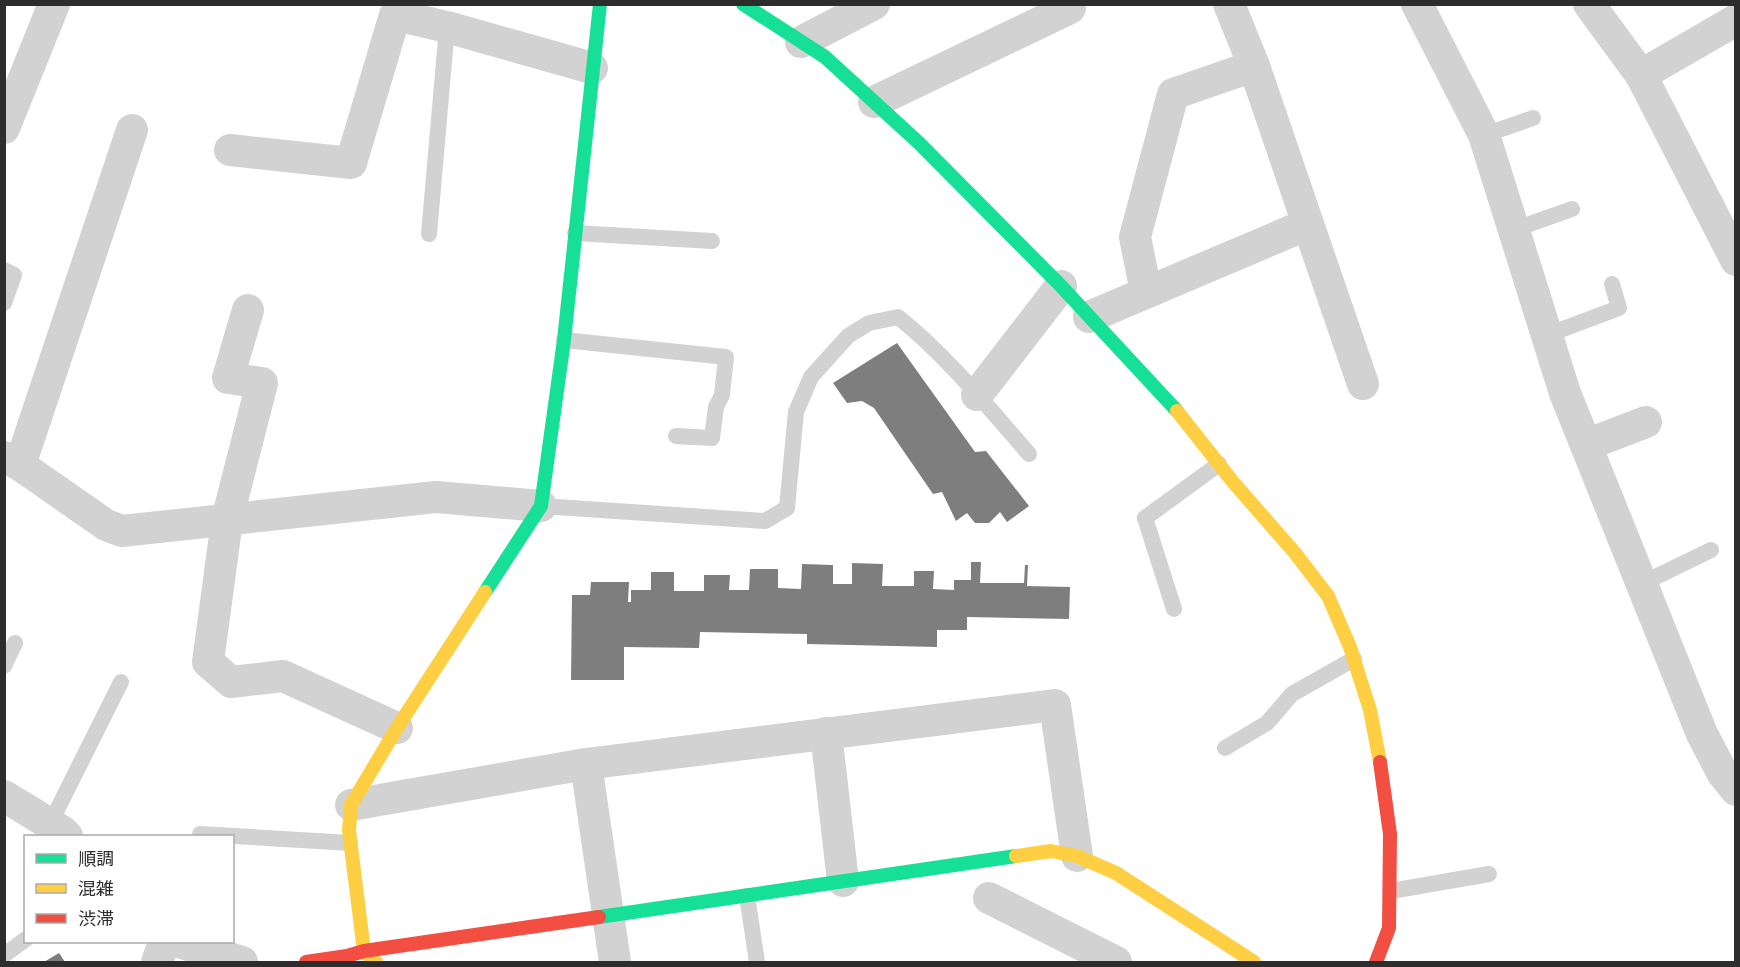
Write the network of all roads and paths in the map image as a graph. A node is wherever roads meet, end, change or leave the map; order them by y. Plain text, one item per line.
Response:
1 (54, 4) edge
2 (600, 4) edge
3 (743, 4) edge
4 (874, 4) edge
5 (1229, 4) edge
6 (1417, 4) edge
7 (1589, 4) edge
8 (1070, 8) dead end
9 (1736, 21) edge
10 (447, 27) junction
11 (801, 42) junction
12 (1254, 66) junction
13 (592, 68) junction
14 (1641, 75) junction
15 (874, 102) junction
16 (1533, 118) dead end
17 (4, 129) edge
18 (132, 130) dead end
19 (1484, 135) junction
20 (230, 150) dead end
21 (1572, 209) dead end
22 (1308, 224) junction
23 (1513, 230) junction
24 (575, 233) junction
25 (429, 234) dead end
26 (712, 241) dead end
27 (1736, 260) edge
28 (4, 270) edge
29 (1612, 284) dead end
30 (1061, 286) junction
31 (1146, 291) junction
32 (4, 303) edge
33 (248, 310) dead end
34 (1089, 317) junction
35 (1547, 335) junction
36 (564, 340) junction
37 (1363, 384) dead end
38 (977, 394) junction
39 (1646, 422) dead end
40 (676, 436) dead end
41 (1586, 445) junction
42 (1029, 454) dead end
43 (12, 461) edge
44 (1219, 464) junction
45 (541, 506) junction
46 (227, 520) junction
47 (1711, 550) dead end
48 (1641, 584) junction
49 (1174, 609) dead end
50 (15, 643) dead end
51 (1354, 659) junction
52 (4, 666) edge
53 (121, 682) dead end
54 (397, 728) junction
55 (826, 733) junction
56 (1225, 748) dead end
57 (586, 764) junction
58 (1736, 790) edge
59 (4, 796) edge
60 (351, 805) junction
61 (58, 830) edge
62 (200, 834) dead end
63 (217, 835) edge
64 (234, 836) edge
65 (350, 843) junction
66 (1077, 856) junction
67 (1489, 874) dead end
68 (843, 881) junction
69 (1391, 891) junction
70 (747, 896) junction
71 (989, 898) dead end
72 (609, 915) junction
73 (24, 940) edge
74 (165, 943) edge
75 (182, 943) edge
76 (4, 955) edge
77 (358, 958) edge
78 (1115, 962) edge
79 (157, 963) edge
80 (242, 963) edge
81 (306, 963) edge
82 (615, 963) edge
83 (757, 963) edge
84 (1254, 963) edge
85 (1376, 963) edge

1 - 17 street
2 - 13 street
3 - 11 street
4 - 11 street
5 - 12 street
6 - 19 street
7 - 14 street
8 - 15 street
9 - 14 street
10 - 13 street
10 - 20 street
10 - 25 lane
11 - 15 street
12 - 22 street
12 - 31 street
13 - 24 street
14 - 27 street
15 - 30 street
16 - 19 lane
18 - 43 street
19 - 23 street
21 - 23 lane
22 - 31 street
22 - 37 street
23 - 35 street
24 - 26 lane
24 - 36 street
28 - 32 lane
29 - 35 lane
30 - 34 street
30 - 38 street
31 - 34 street
33 - 46 street
34 - 44 street
35 - 41 street
36 - 40 lane
36 - 45 street
38 - 42 lane
38 - 45 lane
39 - 41 street
41 - 48 street
43 - 46 street
44 - 49 lane
44 - 51 street
45 - 46 street
45 - 54 street
46 - 54 street
47 - 48 lane
48 - 58 street
50 - 52 lane
51 - 56 lane
51 - 69 street
53 - 61 lane
54 - 60 street
55 - 57 street
55 - 66 street
55 - 68 street
57 - 60 street
57 - 72 street
59 - 61 street
60 - 65 street
62 - 63 lane
64 - 65 lane
65 - 77 street
66 - 68 street
66 - 84 street
67 - 69 lane
68 - 70 street
69 - 85 street
70 - 72 street
70 - 83 lane
71 - 78 street
72 - 77 street
72 - 82 street
73 - 76 lane
74 - 79 street
75 - 80 street
77 - 81 street

